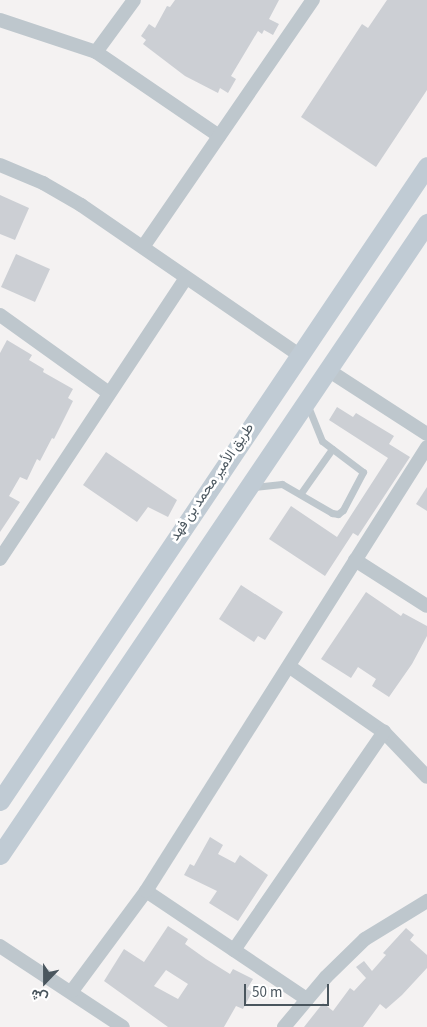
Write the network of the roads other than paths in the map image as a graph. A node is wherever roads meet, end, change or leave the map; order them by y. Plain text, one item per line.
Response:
1 (134, 0) edge
2 (313, 0) edge
3 (0, 20) edge
4 (96, 52) junction
5 (219, 136) junction
6 (0, 165) edge
7 (427, 166) edge
8 (427, 224) edge
9 (144, 247) junction
10 (186, 278) junction
11 (2, 321) edge
12 (298, 354) junction
13 (328, 370) junction
14 (110, 393) junction
15 (307, 402) junction
16 (427, 434) edge
17 (427, 447) edge
18 (332, 449) junction
19 (249, 488) junction
20 (301, 493) junction
21 (0, 559) edge
22 (356, 560) junction
23 (427, 606) edge
24 (290, 667) junction
25 (384, 732) junction
26 (427, 777) edge
27 (0, 801) edge
28 (0, 855) edge
29 (146, 891) junction
30 (427, 901) edge
31 (0, 946) edge
32 (234, 950) junction
33 (72, 992) junction
34 (307, 1000) junction
35 (123, 1027) edge
36 (284, 1027) edge

1 - 4 street
2 - 5 street
3 - 4 street
4 - 5 street
5 - 9 street
6 - 9 street
7 - 12 street, طريق الأمير محمد بن فهد
8 - 13 street
9 - 10 street
10 - 12 street
10 - 14 street
11 - 14 street
12 - 27 street, طريق الأمير محمد بن فهد
13 - 15 street
13 - 16 street
14 - 21 street
15 - 18 lane
15 - 19 street
17 - 22 street
18 - 20 lane
18 - 20 lane
19 - 20 lane
19 - 28 street
22 - 23 street
22 - 24 street
24 - 25 street
24 - 29 street
25 - 26 street
25 - 32 street
29 - 32 street
29 - 33 street
30 - 34 street
31 - 33 street
32 - 34 street
33 - 35 street
34 - 36 street

